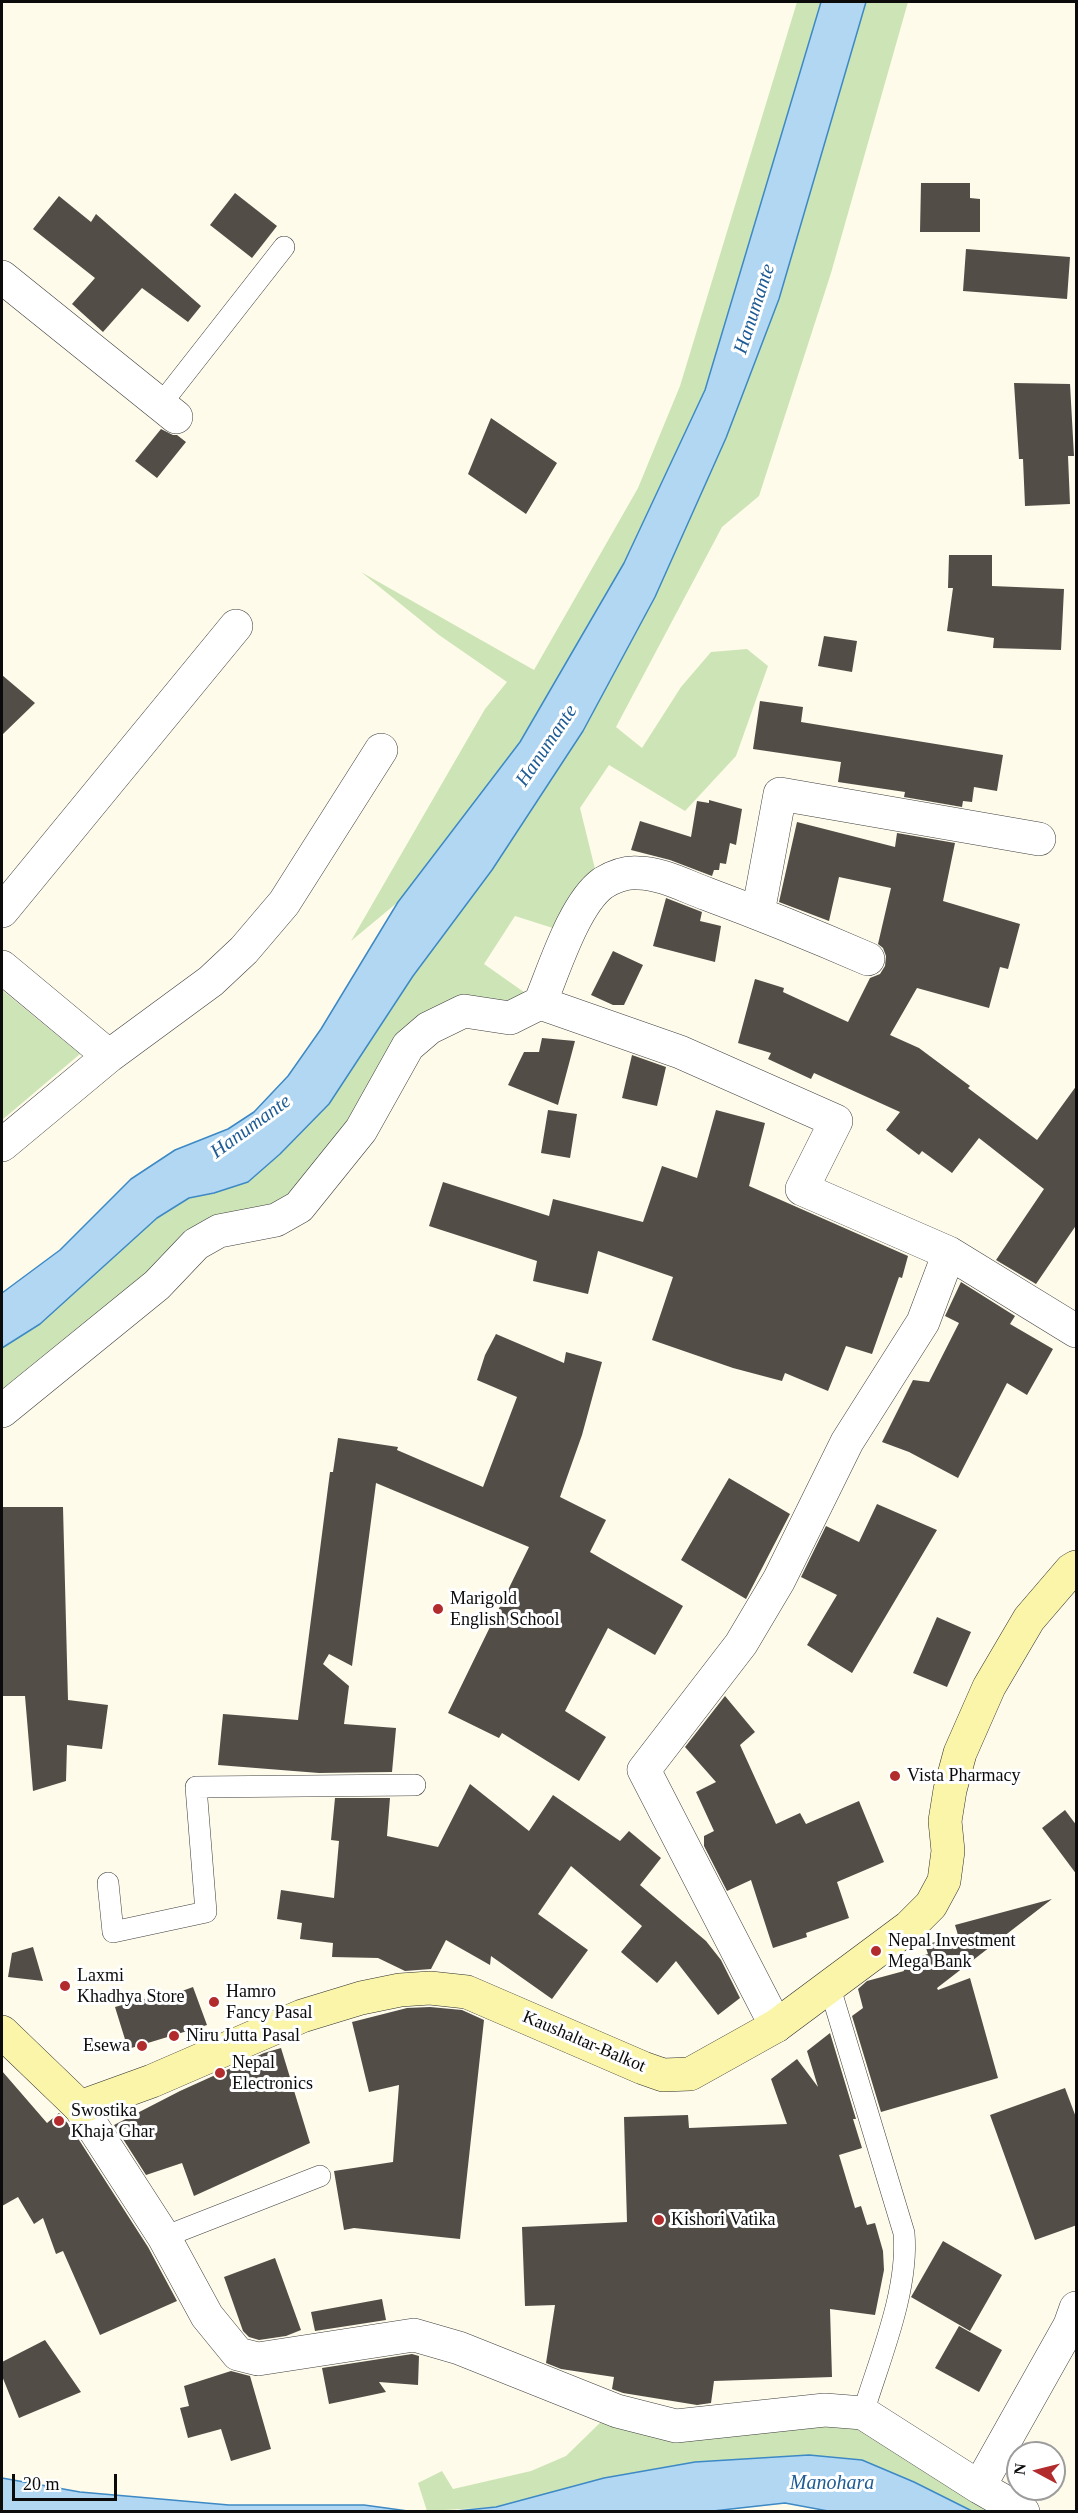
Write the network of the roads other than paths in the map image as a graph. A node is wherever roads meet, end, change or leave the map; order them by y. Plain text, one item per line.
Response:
1 (284, 247) dead end
2 (2, 277) edge
3 (169, 410) joint
4 (236, 626) dead end
5 (381, 750) dead end
6 (1039, 839) dead end
7 (2, 911) edge
8 (758, 913) junction
9 (868, 958) dead end
10 (2, 967) edge
11 (540, 1003) junction
12 (109, 1056) junction
13 (2, 1145) edge
14 (948, 1253) junction
15 (1077, 1331) edge
16 (2, 1411) edge
17 (1077, 1567) edge
18 (415, 1785) dead end
19 (108, 1883) dead end
20 (830, 1988) junction
21 (776, 2026) junction
22 (2, 2032) edge
23 (80, 2106) junction
24 (320, 2176) dead end
25 (164, 2238) junction
26 (1077, 2308) edge
27 (863, 2413) junction
28 (979, 2487) junction
29 (1023, 2511) edge

1 - 3 lane
2 - 3 street
4 - 7 street
5 - 12 street
6 - 8 street
8 - 9 street
8 - 11 street
10 - 12 street
11 - 14 street
11 - 16 street
12 - 13 street
14 - 15 street
14 - 21 street
17 - 20 main road, Kaushaltar-Balkot
18 - 19 lane
20 - 21 main road, Kaushaltar-Balkot
20 - 27 lane
21 - 23 main road, Kaushaltar-Balkot
22 - 23 main road
23 - 25 street
24 - 25 lane
25 - 27 street
26 - 28 street
27 - 28 street
28 - 29 street

